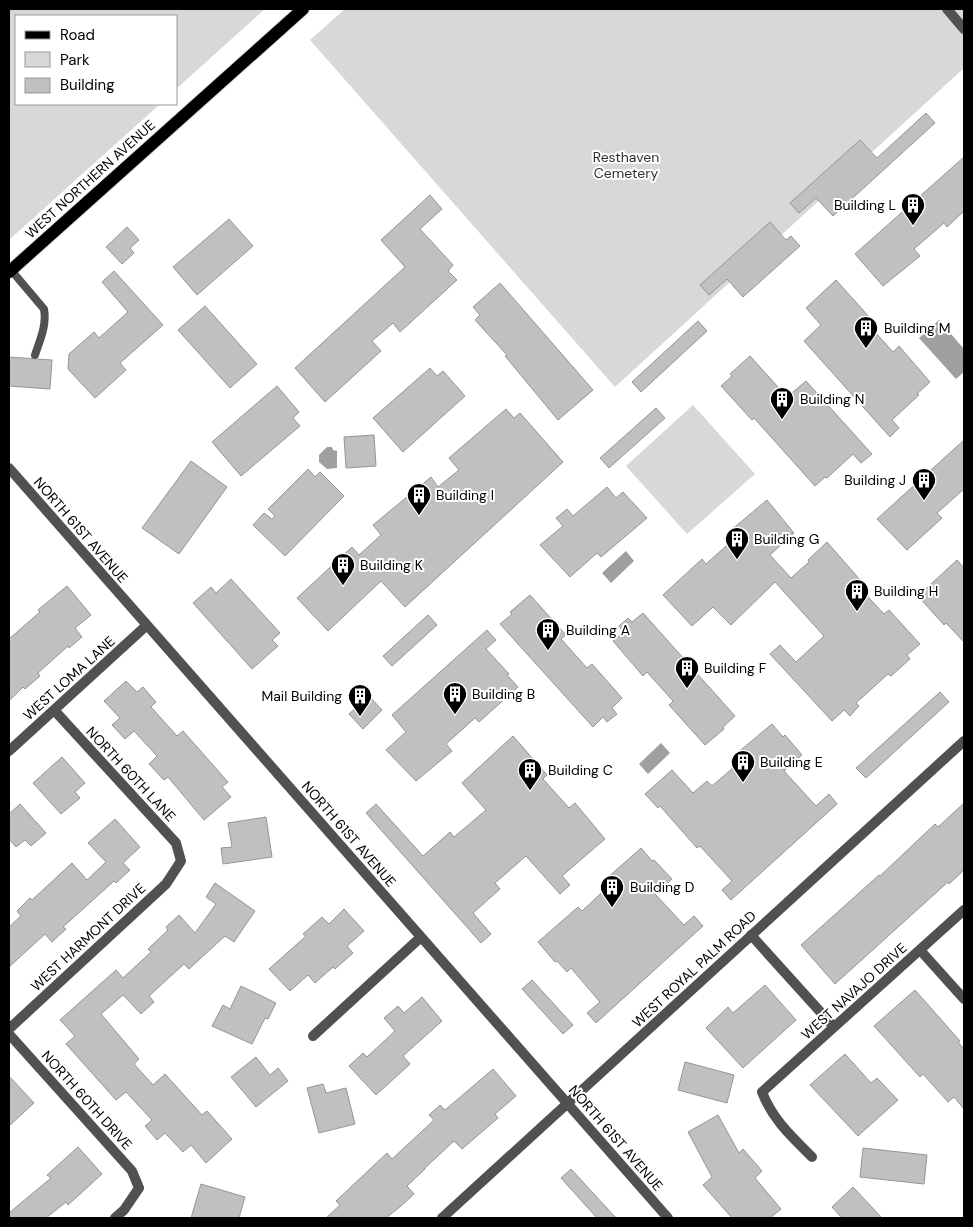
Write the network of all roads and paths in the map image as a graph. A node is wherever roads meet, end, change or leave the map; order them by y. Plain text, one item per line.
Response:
1 (304, 9) edge
2 (947, 9) edge
3 (964, 29) edge
4 (10, 271) edge
5 (35, 356) dead end
6 (9, 468) edge
7 (147, 625) junction
8 (54, 710) junction
9 (964, 741) edge
10 (9, 751) edge
11 (181, 861) joint
12 (964, 910) edge
13 (751, 935) junction
14 (421, 937) junction
15 (920, 950) junction
16 (964, 999) edge
17 (834, 1027) junction
18 (9, 1029) edge
19 (9, 1034) edge
20 (313, 1036) dead end
21 (568, 1104) junction
22 (812, 1157) dead end
23 (115, 1218) edge
24 (442, 1218) edge
25 (668, 1218) edge

1 - 4 main road, WEST NORTHERN AVENUE
2 - 3 street
4 - 5 lane
6 - 7 street, NORTH 61ST AVENUE
7 - 8 street, WEST LOMA LANE
7 - 14 street, NORTH 61ST AVENUE
8 - 10 street, WEST LOMA LANE
8 - 11 street, NORTH 60TH LANE
9 - 13 street, WEST ROYAL PALM ROAD
11 - 18 street, WEST HARMONT DRIVE
12 - 15 street, WEST NAVAJO DRIVE
13 - 17 street
13 - 21 street, WEST ROYAL PALM ROAD
14 - 20 street
14 - 21 street, NORTH 61ST AVENUE
15 - 16 street
15 - 17 street, WEST NAVAJO DRIVE
17 - 22 street, WEST NAVAJO DRIVE
19 - 23 street, NORTH 60TH DRIVE
21 - 24 street, WEST ROYAL PALM ROAD
21 - 25 street, NORTH 61ST AVENUE

